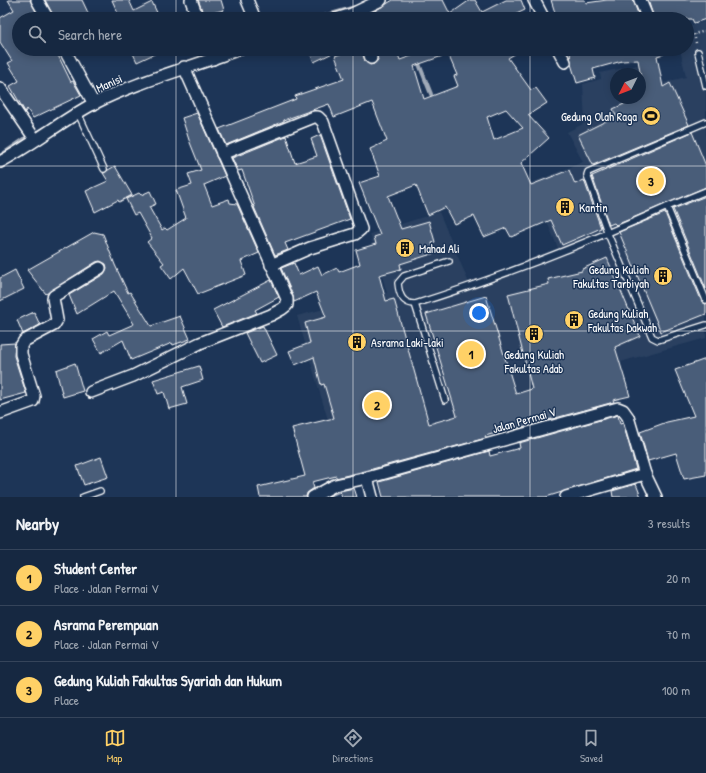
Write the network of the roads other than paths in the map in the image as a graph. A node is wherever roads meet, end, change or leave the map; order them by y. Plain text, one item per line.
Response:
1 (37, 0) edge
2 (191, 0) edge
3 (247, 0) edge
4 (381, 0) edge
5 (534, 0) edge
6 (640, 0) edge
7 (44, 12) edge
8 (195, 12) edge
9 (252, 12) edge
10 (361, 12) edge
11 (540, 12) edge
12 (645, 12) edge
13 (698, 52) road end
14 (68, 56) edge
15 (207, 56) edge
16 (562, 56) edge
17 (565, 62) dead end
18 (184, 67) junction
19 (706, 86) edge
20 (0, 88) edge
21 (94, 104) junction
22 (78, 113) junction
23 (706, 122) edge
24 (35, 139) junction
25 (222, 154) junction
26 (0, 162) edge
27 (104, 169) dead end
28 (706, 191) edge
29 (667, 207) junction
30 (608, 234) junction
31 (449, 261) dead end
32 (271, 264) junction
33 (100, 268) dead end
34 (706, 300) edge
35 (415, 304) junction
36 (706, 325) edge
37 (90, 392) dead end
38 (445, 400) dead end
39 (0, 413) edge
40 (645, 474) junction
41 (367, 478) junction
42 (100, 491) dead end
43 (83, 497) edge
44 (313, 497) edge
45 (372, 497) edge
46 (566, 497) edge
47 (656, 497) edge

1 - 7 street
2 - 8 street
3 - 9 street
4 - 10 street
5 - 11 street
6 - 12 street
13 - 19 lane
14 - 21 street
15 - 18 street, Manisi
16 - 17 street
18 - 21 street, Manisi
18 - 25 street
20 - 24 street
21 - 22 street, Manisi
22 - 24 street, Manisi
22 - 27 lane
23 - 30 lane
24 - 26 street, Manisi
25 - 32 street
25 - 32 street
28 - 29 lane
29 - 30 lane
29 - 34 lane
30 - 35 lane
30 - 36 lane
31 - 35 lane
32 - 37 street
33 - 39 street
35 - 38 lane
40 - 41 street, Jalan Permai V
40 - 46 street
40 - 47 street
41 - 44 street
41 - 45 street
42 - 43 lane

